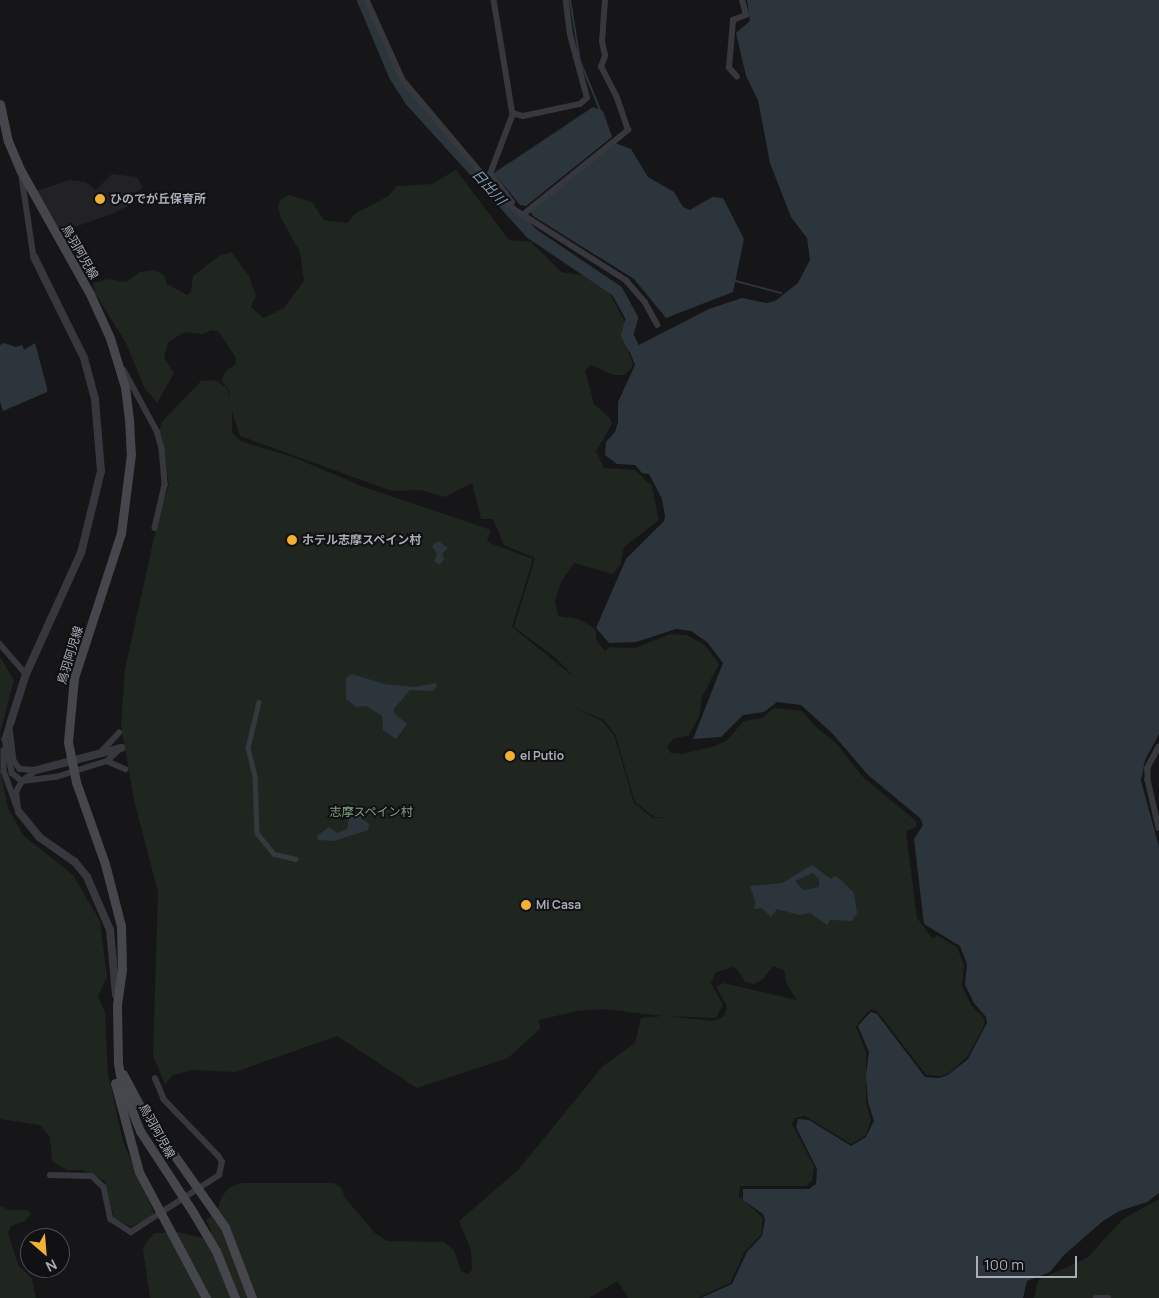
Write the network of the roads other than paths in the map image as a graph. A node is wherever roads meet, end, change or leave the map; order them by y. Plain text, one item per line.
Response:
1 (367, 0) edge
2 (494, 0) edge
3 (566, 0) edge
4 (604, 0) edge
5 (742, 0) edge
6 (737, 77) dead end
7 (0, 104) edge
8 (513, 113) junction
9 (21, 172) junction
10 (524, 214) junction
11 (34, 257) joint
12 (658, 325) dead end
13 (110, 338) junction
14 (155, 528) dead end
15 (0, 644) edge
16 (26, 674) junction
17 (259, 702) dead end
18 (10, 724) junction
19 (119, 733) dead end
20 (5, 739) junction
21 (1159, 747) edge
22 (121, 748) joint
23 (102, 751) junction
24 (106, 761) junction
25 (125, 769) dead end
26 (37, 770) junction
27 (22, 781) junction
28 (19, 812) junction
29 (1159, 828) edge
30 (295, 859) dead end
31 (117, 1005) junction
32 (118, 1063) junction
33 (155, 1079) dead end
34 (50, 1174) dead end
35 (200, 1189) junction
36 (160, 1216) junction
37 (206, 1298) edge
38 (235, 1298) edge
39 (252, 1298) edge
40 (1096, 1298) edge
41 (1108, 1298) edge

1 - 10 street
2 - 8 street
3 - 8 street
4 - 10 street
5 - 6 street
7 - 9 main road, 鳥羽阿児線
8 - 10 street
9 - 11 street
9 - 13 main road, 鳥羽阿児線
10 - 12 street
11 - 16 street
13 - 14 street
13 - 31 main road, 鳥羽阿児線, bridge
15 - 16 street
16 - 18 street
17 - 30 street
18 - 20 street
18 - 26 street
19 - 23 street
20 - 27 street
20 - 28 street
21 - 29 street
22 - 23 street
22 - 24 street
23 - 26 street
24 - 25 street
24 - 27 street
26 - 27 street
27 - 28 street
28 - 31 street
31 - 32 main road, 鳥羽阿児線
32 - 35 main road
32 - 36 main road
32 - 38 main road, 鳥羽阿児線, bridge
33 - 35 street
34 - 36 street
35 - 36 street
35 - 39 main road
36 - 37 main road
40 - 41 street

